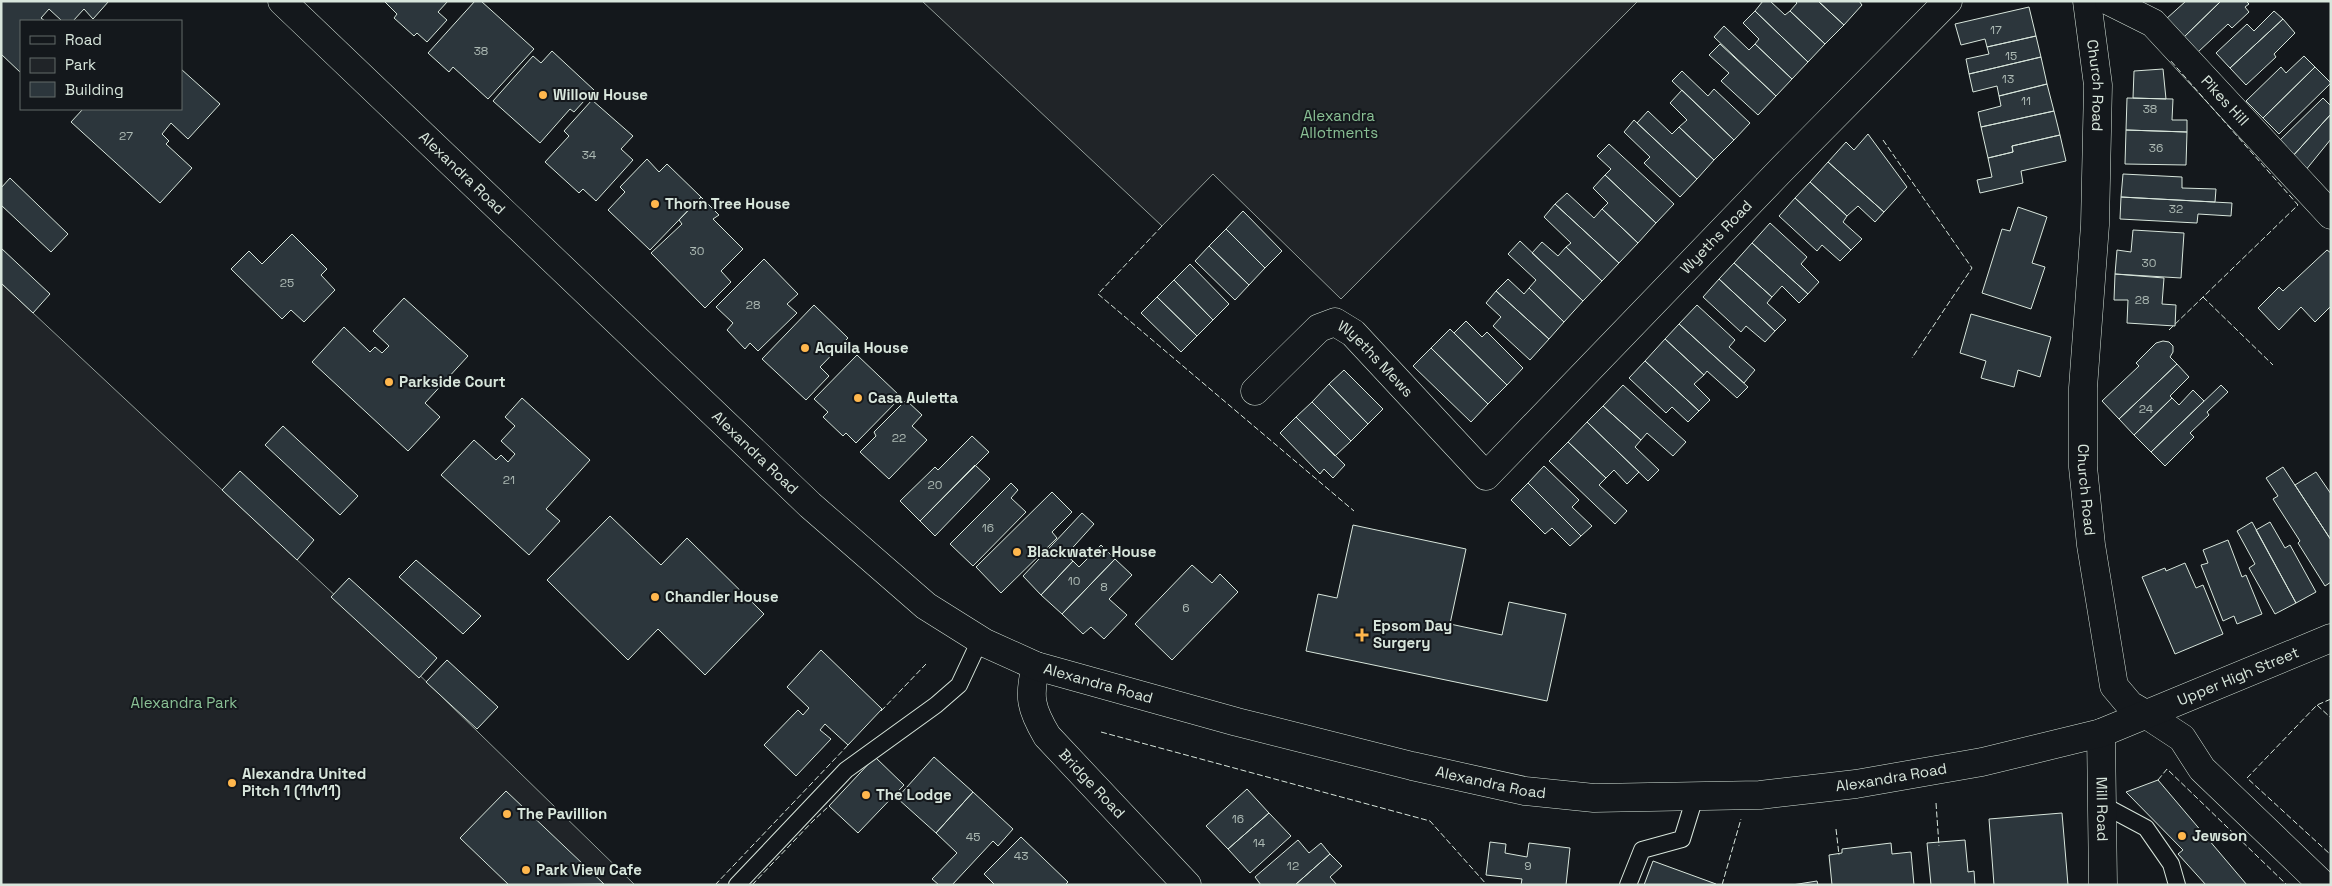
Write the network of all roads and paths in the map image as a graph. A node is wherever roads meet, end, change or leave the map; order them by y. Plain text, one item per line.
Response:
1 (282, 1) edge
2 (1948, 1) edge
3 (2087, 1) edge
4 (2109, 1) edge
5 (2331, 215) edge
6 (1255, 390) dead end
7 (1486, 476) joint
8 (2331, 638) edge
9 (980, 640) junction
10 (1036, 666) junction
11 (2147, 715) junction
12 (2101, 733) junction
13 (1695, 797) junction
14 (2103, 805) junction
15 (737, 885) edge
16 (1187, 885) edge
17 (1628, 885) edge
18 (2103, 885) edge
19 (2176, 885) edge
20 (2323, 885) edge

1 - 9 main road, Alexandra Road
2 - 7 main road, Wyeths Road
3 - 11 main road, Church Road
4 - 5 main road, Pikes Hill
6 - 7 main road, Wyeths Mews
8 - 11 main road, Upper High Street
9 - 10 main road, Alexandra Road
9 - 15 lane
10 - 13 main road, Alexandra Road
10 - 16 main road, Bridge Road
11 - 12 main road, Alexandra Road
11 - 20 main road, Church Road
12 - 13 main road, Alexandra Road
12 - 14 main road, Mill Road
13 - 17 lane
14 - 18 main road, Mill Road
14 - 19 lane

